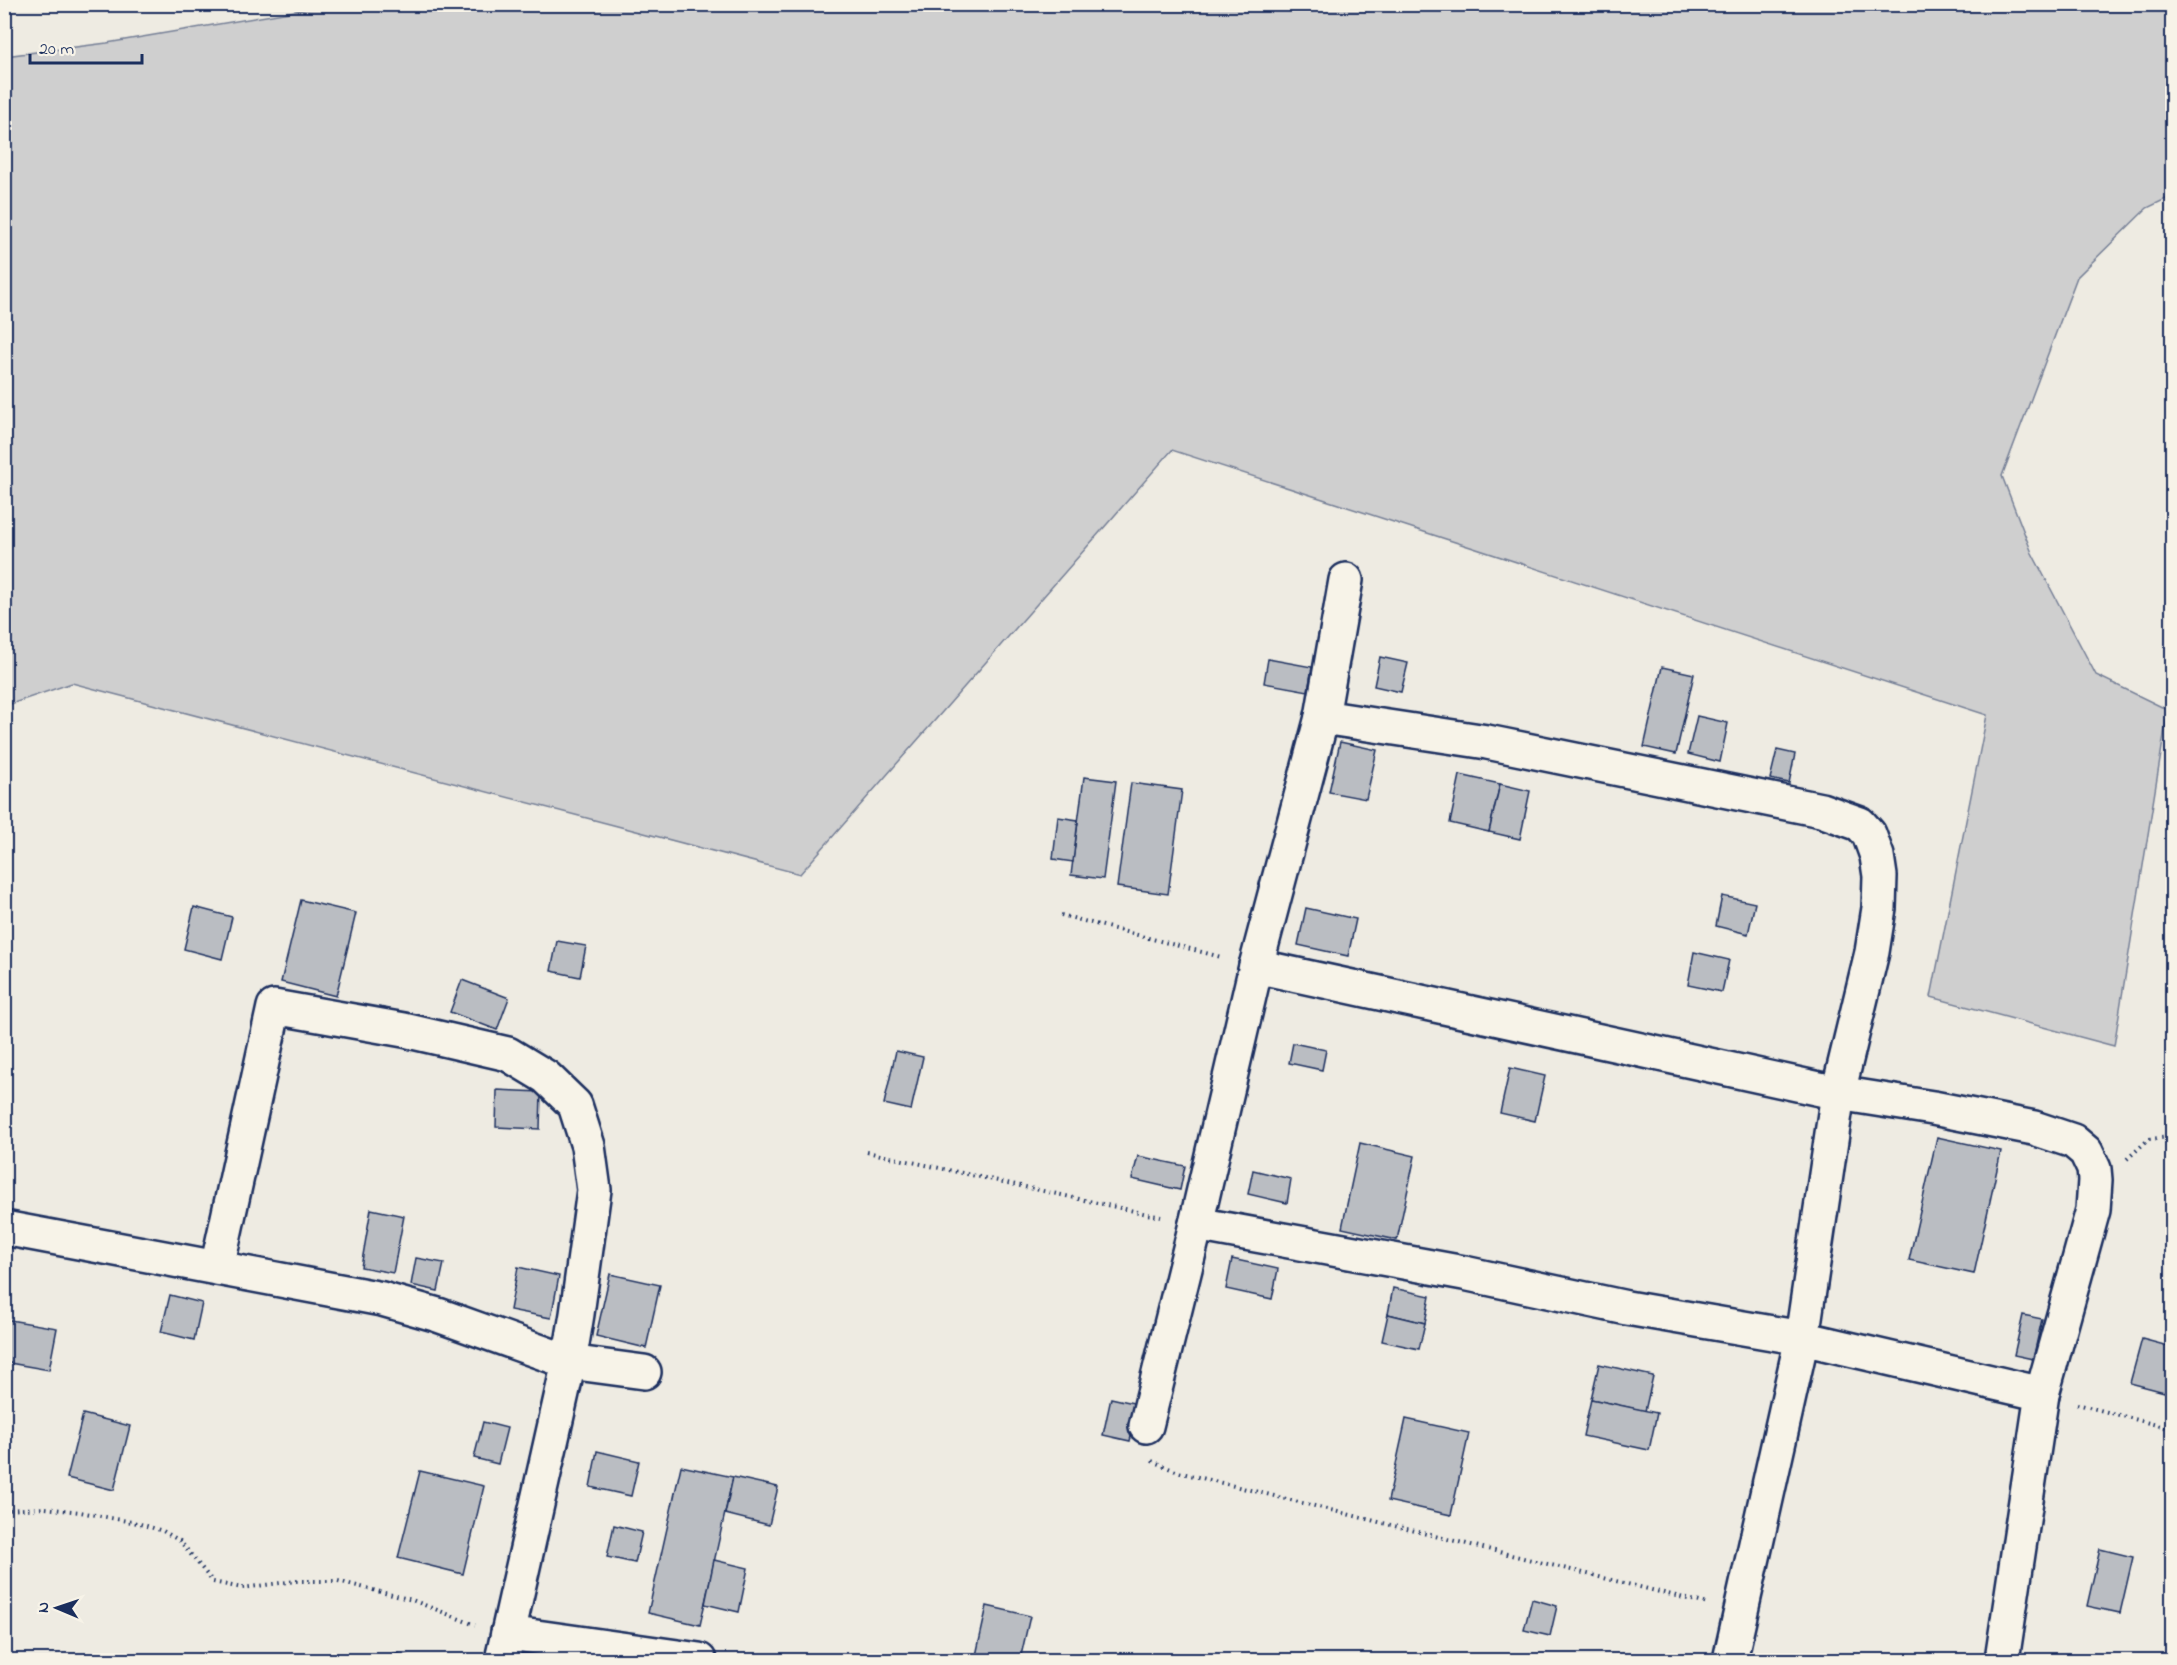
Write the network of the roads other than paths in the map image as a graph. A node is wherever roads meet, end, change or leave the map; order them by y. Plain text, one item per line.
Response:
1 (1346, 580) dead end
2 (1322, 717) junction
3 (1256, 966) junction
4 (1838, 1093) junction
5 (1196, 1224) junction
6 (4, 1228) edge
7 (217, 1268) junction
8 (1802, 1338) junction
9 (569, 1362) junction
10 (644, 1372) dead end
11 (2042, 1394) junction
12 (1146, 1426) road end
13 (505, 1647) edge
14 (699, 1660) edge
15 (1730, 1660) edge
16 (2002, 1660) edge

1 - 2 street
2 - 3 street
2 - 4 street
3 - 4 street
3 - 5 street
4 - 8 street
4 - 11 street
5 - 8 street
5 - 12 street
6 - 7 street
7 - 9 street
7 - 9 street
8 - 11 street
8 - 15 street
9 - 10 street
9 - 13 street
11 - 16 street
13 - 14 street

